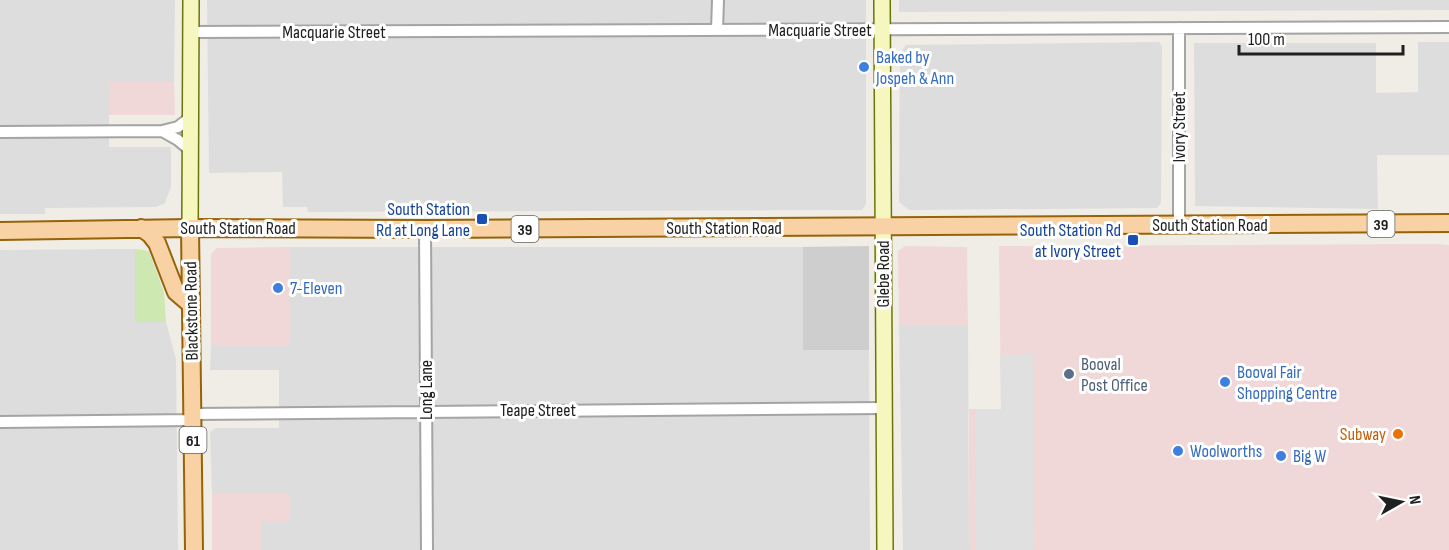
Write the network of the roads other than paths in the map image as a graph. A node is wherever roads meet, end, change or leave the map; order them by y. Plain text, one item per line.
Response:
1 (191, 0) edge
2 (718, 0) edge
3 (882, 0) edge
4 (1449, 27) edge
5 (1179, 28) junction
6 (882, 29) junction
7 (717, 30) junction
8 (191, 32) junction
9 (191, 117) junction
10 (162, 131) junction
11 (0, 132) edge
12 (190, 150) junction
13 (1449, 210) edge
14 (1441, 224) edge
15 (1179, 225) junction
16 (883, 227) junction
17 (141, 228) junction
18 (190, 228) junction
19 (425, 229) junction
20 (0, 231) edge
21 (1449, 233) edge
22 (190, 304) junction
23 (883, 408) junction
24 (427, 411) junction
25 (193, 417) junction
26 (0, 422) edge
27 (884, 549) edge
28 (194, 550) edge
29 (427, 550) edge

1 - 8 street, Blackstone Road
2 - 7 street
3 - 6 street, Glebe Road
4 - 5 street, Macquarie Street
5 - 6 street, Macquarie Street
5 - 15 street, Ivory Street
6 - 7 street, Macquarie Street
6 - 16 street, Glebe Road
7 - 8 street, Macquarie Street
8 - 9 street, Blackstone Road
9 - 10 street
9 - 12 street, Blackstone Road
10 - 11 street
10 - 12 street
12 - 18 street, Blackstone Road
13 - 14 main road
14 - 15 main road, South Station Road / 39
14 - 21 main road
15 - 16 main road, South Station Road / 39
16 - 19 main road, South Station Road / 39
16 - 23 street, Glebe Road
17 - 18 main road, South Station Road / 39
17 - 20 main road, South Station Road / 39
17 - 22 main road
18 - 19 main road, South Station Road / 39
18 - 22 main road, Blackstone Road / 61
19 - 24 street, Long Lane
22 - 25 main road, Blackstone Road / 61
23 - 24 street, Teape Street
23 - 27 street, Glebe Road
24 - 25 street, Teape Street
24 - 29 street, Long Lane
25 - 26 street, Teape Street
25 - 28 main road, Blackstone Road / 61

